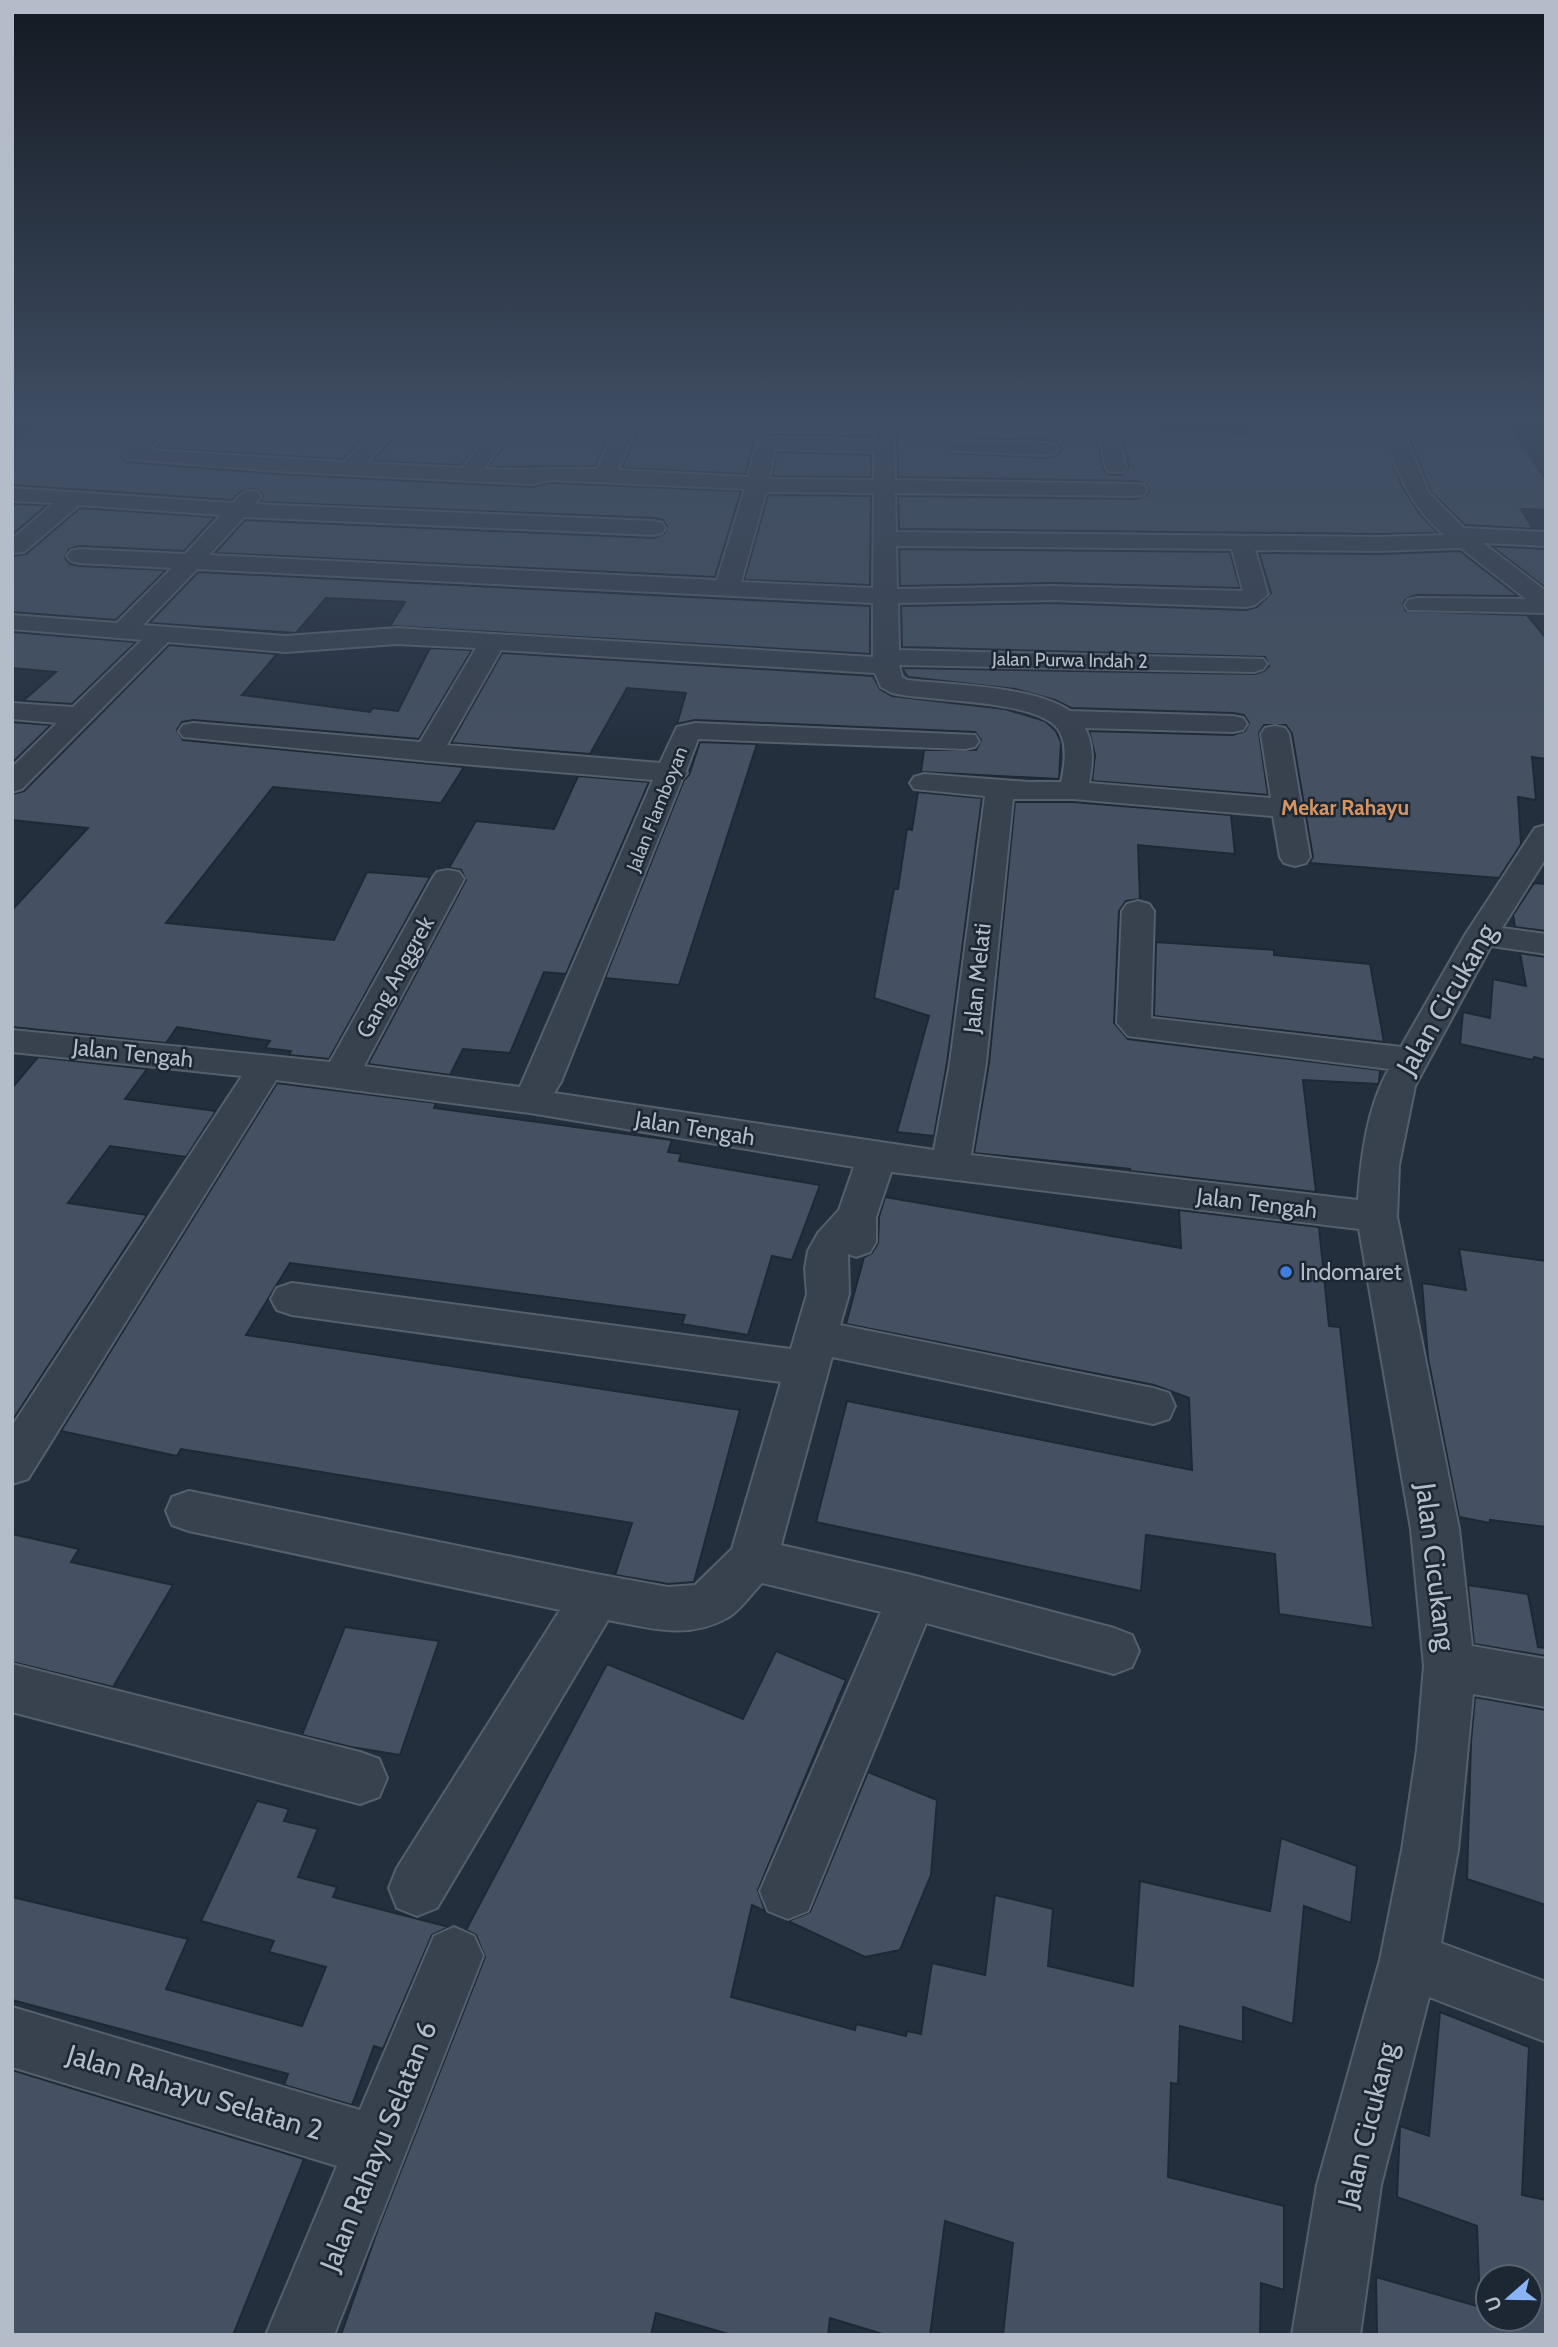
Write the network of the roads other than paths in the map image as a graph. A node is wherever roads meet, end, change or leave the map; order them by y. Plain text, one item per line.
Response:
1 (31, 535) edge
2 (216, 535) edge
3 (743, 535) edge
4 (885, 535) edge
5 (1461, 535) edge
6 (1465, 538) junction
7 (885, 539) junction
8 (1546, 539) edge
9 (1241, 541) junction
10 (16, 547) dead end
11 (79, 556) dead end
12 (190, 564) junction
13 (727, 588) junction
14 (885, 596) junction
15 (1542, 597) edge
16 (1417, 605) dead end
17 (12, 622) edge
18 (124, 630) junction
19 (160, 635) junction
20 (493, 642) junction
21 (887, 662) junction
22 (1254, 664) dead end
23 (12, 710) edge
24 (78, 716) junction
25 (1065, 719) junction
26 (1233, 724) dead end
27 (193, 731) dead end
28 (1275, 734) dead end
29 (965, 741) dead end
30 (429, 753) junction
31 (673, 773) junction
32 (12, 783) edge
33 (924, 783) dead end
34 (1000, 790) junction
35 (1073, 790) junction
36 (1287, 808) junction
37 (1542, 845) edge
38 (1295, 857) dead end
39 (448, 879) dead end
40 (1138, 911) dead end
41 (1481, 935) junction
42 (1546, 944) edge
43 (12, 1041) edge
44 (1412, 1060) junction
45 (266, 1067) junction
46 (341, 1075) junction
47 (530, 1101) junction
48 (877, 1157) junction
49 (950, 1167) junction
50 (1377, 1217) junction
51 (292, 1299) dead end
52 (817, 1333) junction
53 (1153, 1406) dead end
54 (12, 1465) edge
55 (189, 1510) dead end
56 (754, 1560) junction
57 (596, 1596) junction
58 (912, 1597) junction
59 (1114, 1650) dead end
60 (1449, 1666) junction
61 (1546, 1683) edge
62 (12, 1688) edge
63 (360, 1778) dead end
64 (417, 1888) dead end
65 (788, 1891) dead end
66 (454, 1956) dead end
67 (1409, 1960) junction
68 (1546, 2012) edge
69 (12, 2037) edge
70 (378, 2147) junction
71 (300, 2335) edge
72 (1326, 2335) edge

1 - 10 street
2 - 12 street
3 - 13 street
4 - 7 street
5 - 6 street
6 - 8 street
6 - 9 street
6 - 15 street
7 - 9 street
7 - 14 street
9 - 14 street
11 - 12 street
12 - 13 street
12 - 18 street
13 - 14 street
14 - 21 street
15 - 16 street
17 - 18 street, Jalan Purwa Indah 2
18 - 19 street, Jalan Purwa Indah 2
19 - 20 street, Jalan Purwa Indah 2
19 - 24 street
20 - 21 street, Jalan Purwa Indah 2
20 - 30 street
21 - 22 street, Jalan Purwa Indah 2
21 - 25 street
23 - 24 street
24 - 32 street
25 - 26 street
25 - 35 street
27 - 30 street
28 - 36 street
29 - 31 street, Jalan Flamboyan
30 - 31 street
31 - 47 street, Jalan Flamboyan
33 - 34 street
34 - 35 street
34 - 49 street, Jalan Melati
35 - 36 street
36 - 38 street
37 - 41 street, Jalan Cicukang
39 - 46 street, Gang Anggrek
40 - 44 street
41 - 42 street
41 - 44 street, Jalan Cicukang
43 - 45 street, Jalan Tengah
44 - 50 street, Jalan Cicukang
45 - 46 street, Jalan Tengah
45 - 54 street
46 - 47 street, Jalan Tengah
47 - 48 street, Jalan Tengah
48 - 49 street, Jalan Tengah
48 - 52 street
49 - 50 street, Jalan Tengah
50 - 60 street, Jalan Cicukang
51 - 52 street
52 - 53 street
52 - 56 street
55 - 57 street
56 - 57 street
56 - 58 street
57 - 64 street
58 - 59 street
58 - 65 street
60 - 61 street
60 - 67 street, Jalan Cicukang
62 - 63 street
66 - 70 street, Jalan Rahayu Selatan 6
67 - 68 street
67 - 72 street, Jalan Cicukang
69 - 70 street, Jalan Rahayu Selatan 2
70 - 71 street, Jalan Rahayu Selatan 6

